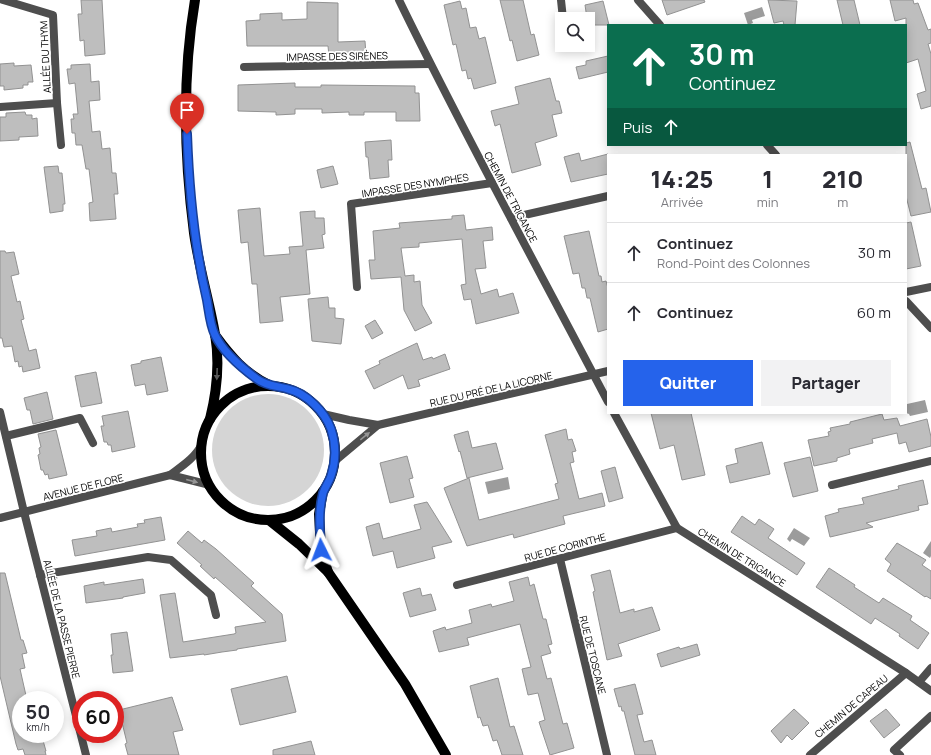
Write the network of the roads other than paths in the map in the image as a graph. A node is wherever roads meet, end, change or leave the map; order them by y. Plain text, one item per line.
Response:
1 (3, 0) edge
2 (195, 0) edge
3 (399, 0) edge
4 (561, 0) edge
5 (638, 0) edge
6 (562, 12) edge
7 (659, 24) edge
8 (430, 64) junction
9 (244, 67) dead end
10 (57, 103) junction
11 (0, 107) edge
12 (61, 145) dead end
13 (768, 146) edge
14 (775, 154) edge
15 (492, 183) junction
16 (607, 196) edge
17 (511, 218) junction
18 (356, 287) dead end
19 (931, 287) edge
20 (907, 292) edge
21 (907, 301) edge
22 (931, 328) edge
23 (215, 335) junction
24 (607, 371) edge
25 (594, 375) junction
26 (269, 385) junction
27 (607, 400) edge
28 (0, 412) edge
29 (323, 414) junction
30 (615, 414) edge
31 (210, 419) junction
32 (378, 425) junction
33 (6, 436) junction
34 (93, 443) dead end
35 (202, 444) junction
36 (335, 461) junction
37 (931, 461) edge
38 (170, 475) junction
39 (832, 485) dead end
40 (212, 489) junction
41 (323, 491) junction
42 (24, 512) junction
43 (0, 518) edge
44 (269, 520) junction
45 (677, 528) junction
46 (560, 559) junction
47 (328, 572) junction
48 (40, 575) junction
49 (458, 585) dead end
50 (216, 615) dead end
51 (931, 668) edge
52 (906, 673) junction
53 (919, 682) junction
54 (931, 691) edge
55 (931, 716) edge
56 (437, 739) junction
57 (86, 755) edge
58 (439, 755) edge
59 (446, 755) edge
60 (607, 755) edge
61 (810, 755) edge
62 (900, 755) edge

1 - 10 street, ALLÉE DU THYM
2 - 23 main road
3 - 8 street, CHEMIN DE TRIGANCE
4 - 6 street
5 - 7 street
8 - 9 street, IMPASSE DES SIRÈNES
8 - 15 street, CHEMIN DE TRIGANCE
10 - 11 street, ALLÉE DU THYM
10 - 12 street, ALLÉE DU THYM
13 - 14 street
15 - 17 street, CHEMIN DE TRIGANCE
15 - 18 street, IMPASSE DES NYMPHES
16 - 17 street
17 - 25 street, CHEMIN DE TRIGANCE
19 - 20 street
21 - 22 street
23 - 26 main road
23 -> 31 main road
24 - 25 street, RUE DU PRÉ DE LA LICORNE
25 - 27 street, CHEMIN DE TRIGANCE
25 - 32 street, RUE DU PRÉ DE LA LICORNE
26 - 29 main road
26 - 31 main road
28 - 33 street, ALLÉE DE LA PASSE PIERRE
29 - 32 street
29 - 36 main road
30 - 45 street, CHEMIN DE TRIGANCE
31 - 35 main road
36 -> 32 street
33 - 34 street
33 - 42 street, ALLÉE DE LA PASSE PIERRE
35 - 38 street, AVENUE DE FLORE
35 - 40 main road
36 - 41 main road
37 - 39 street
38 -> 40 street, AVENUE DE FLORE
38 - 42 street, AVENUE DE FLORE
40 - 44 main road
41 - 44 main road
41 - 47 main road
42 - 43 street, AVENUE DE FLORE
42 - 48 street, ALLÉE DE LA PASSE PIERRE
44 - 47 main road
45 - 46 street, RUE DE CORINTHE
45 - 52 street, CHEMIN DE TRIGANCE
46 - 49 street, RUE DE CORINTHE
46 - 60 street, RUE DE TOSCANE
47 - 56 main road
48 - 50 street
48 - 57 street, ALLÉE DE LA PASSE PIERRE
51 - 53 street
52 - 53 street, CHEMIN DE TRIGANCE
52 - 61 street, CHEMIN DE CAPEAU
53 - 54 street, CHEMIN DE TRIGANCE
55 - 62 street
56 - 58 main road
56 - 59 main road

